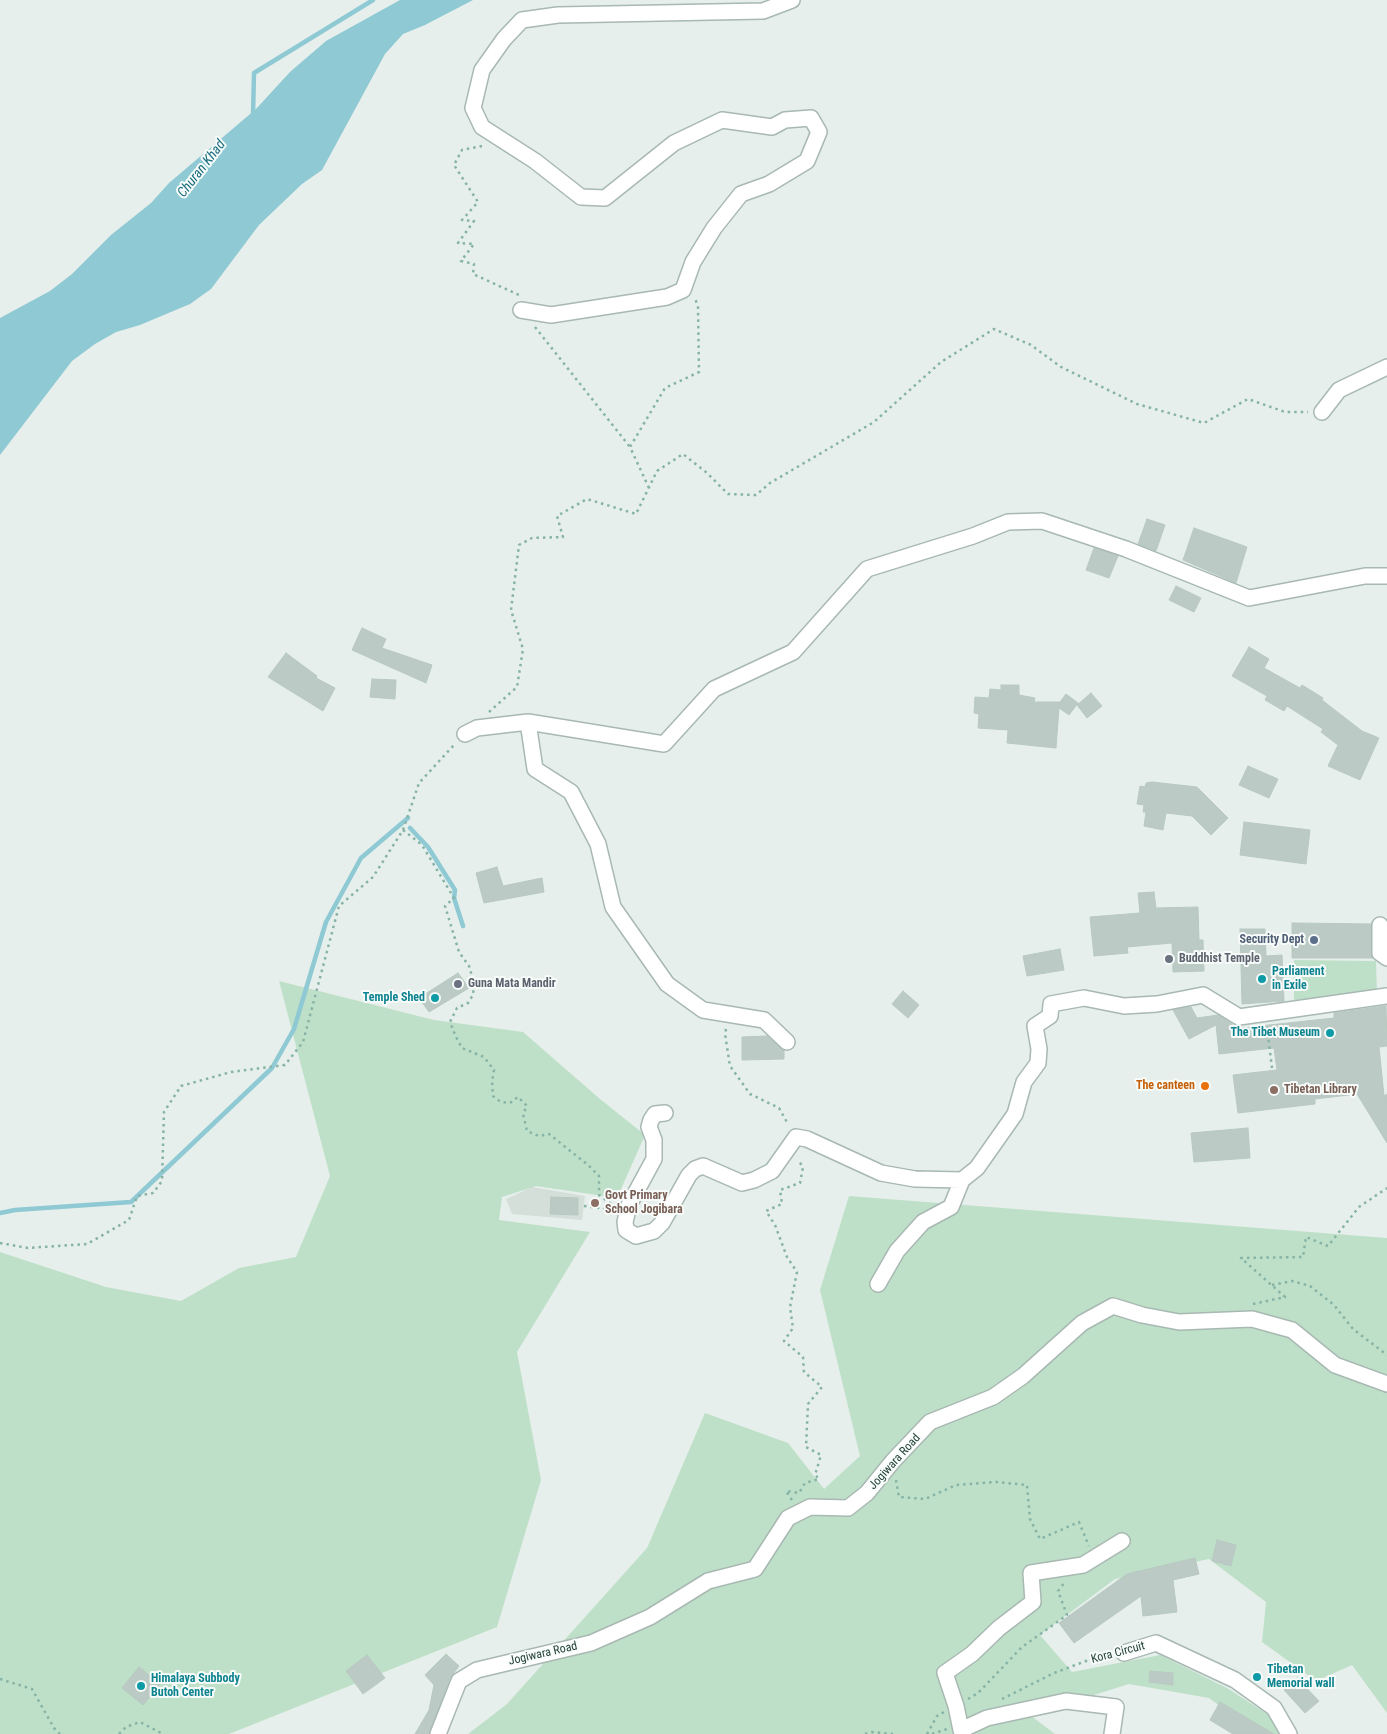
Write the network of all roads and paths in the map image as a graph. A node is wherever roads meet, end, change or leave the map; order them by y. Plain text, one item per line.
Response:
1 (792, 0) edge
2 (489, 148) dead end
3 (689, 273) junction
4 (521, 310) junction
5 (1387, 367) edge
6 (1322, 412) joint
7 (630, 447) junction
8 (649, 488) junction
9 (1387, 576) edge
10 (487, 714) dead end
11 (528, 722) junction
12 (465, 734) joint
13 (403, 830) junction
14 (1380, 925) dead end
15 (1387, 958) edge
16 (1387, 996) edge
17 (730, 1014) junction
18 (1265, 1014) junction
19 (787, 1042) dead end
20 (1272, 1068) dead end
21 (665, 1113) dead end
22 (796, 1138) junction
23 (962, 1180) junction
24 (1387, 1188) edge
25 (584, 1206) dead end
26 (627, 1215) junction
27 (0, 1243) edge
28 (878, 1284) dead end
29 (1272, 1285) junction
30 (1250, 1304) dead end
31 (1387, 1355) edge
32 (1387, 1384) edge
33 (893, 1461) junction
34 (792, 1503) dead end
35 (1122, 1540) dead end
36 (1078, 1566) junction
37 (1124, 1653) joint
38 (0, 1679) edge
39 (998, 1700) dead end
40 (956, 1706) junction
41 (955, 1724) dead end
42 (60, 1734) edge
43 (119, 1734) edge
44 (163, 1734) edge
45 (438, 1734) edge
46 (866, 1734) edge
47 (893, 1734) edge
48 (927, 1734) edge
49 (932, 1734) edge
50 (1112, 1734) edge
51 (1289, 1734) edge

1 - 3 street
2 - 4 path
3 - 4 street
3 - 7 path
4 - 7 path
5 - 6 street
6 - 8 path
7 - 8 path
8 - 10 path
9 - 11 street
11 - 12 street
11 - 17 street
12 - 13 path
13 - 26 path
13 - 27 path
14 - 15 street
16 - 18 street
17 - 19 street
17 - 22 path
18 - 20 path
18 - 23 street
21 - 26 street
22 - 23 street
22 - 26 street
22 - 34 path
23 - 28 street
24 - 29 path
25 - 26 path
29 - 30 path
29 - 31 path
32 - 33 street, Jogiwara Road
33 - 36 path
33 - 45 street, Jogiwara Road
35 - 36 street
36 - 40 path
36 - 40 street
37 - 39 path, Kora Circuit
37 - 51 street, Kora Circuit
38 - 42 path
40 - 48 path
40 - 50 street
41 - 49 path
43 - 44 path
46 - 47 path

